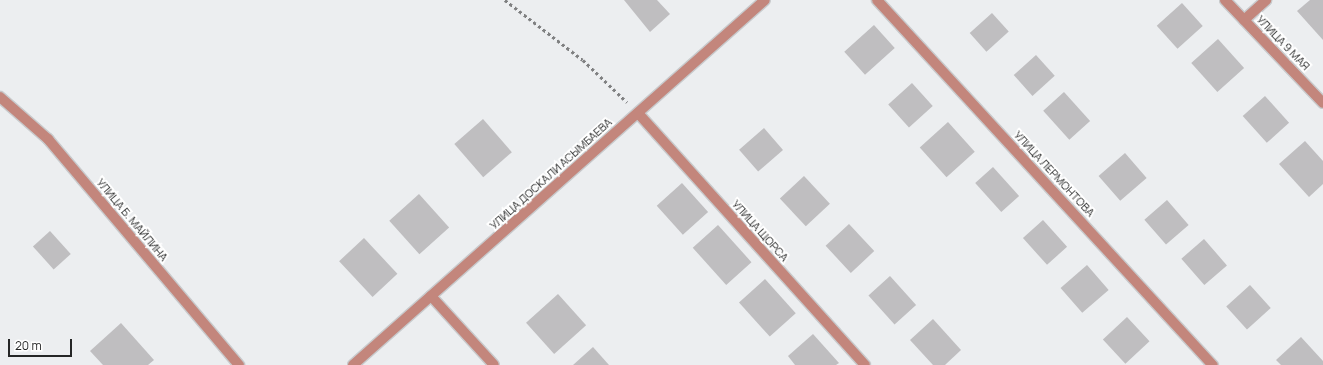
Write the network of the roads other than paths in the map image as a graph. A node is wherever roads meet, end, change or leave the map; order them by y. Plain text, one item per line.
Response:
1 (765, 0) edge
2 (877, 0) edge
3 (1225, 0) edge
4 (1266, 0) edge
5 (1244, 20) junction
6 (0, 97) edge
7 (1323, 104) edge
8 (638, 113) junction
9 (431, 296) junction
10 (239, 365) edge
11 (353, 365) edge
12 (494, 365) edge
13 (865, 365) edge
14 (1214, 365) edge

1 - 8 street, УЛИЦА ДОСКАЛИ АСЫМБАЕВА
2 - 14 street, УЛИЦА ЛЕРМОНТОВА
3 - 5 street, УЛИЦА 9 МАЯ
4 - 5 street
5 - 7 street, УЛИЦА 9 МАЯ
6 - 10 street, УЛИЦА Б. МАЙЛИНА
8 - 9 street, УЛИЦА ДОСКАЛИ АСЫМБАЕВА
8 - 13 street, УЛИЦА ЩОРСА
9 - 11 street, УЛИЦА ДОСКАЛИ АСЫМБАЕВА
9 - 12 street

